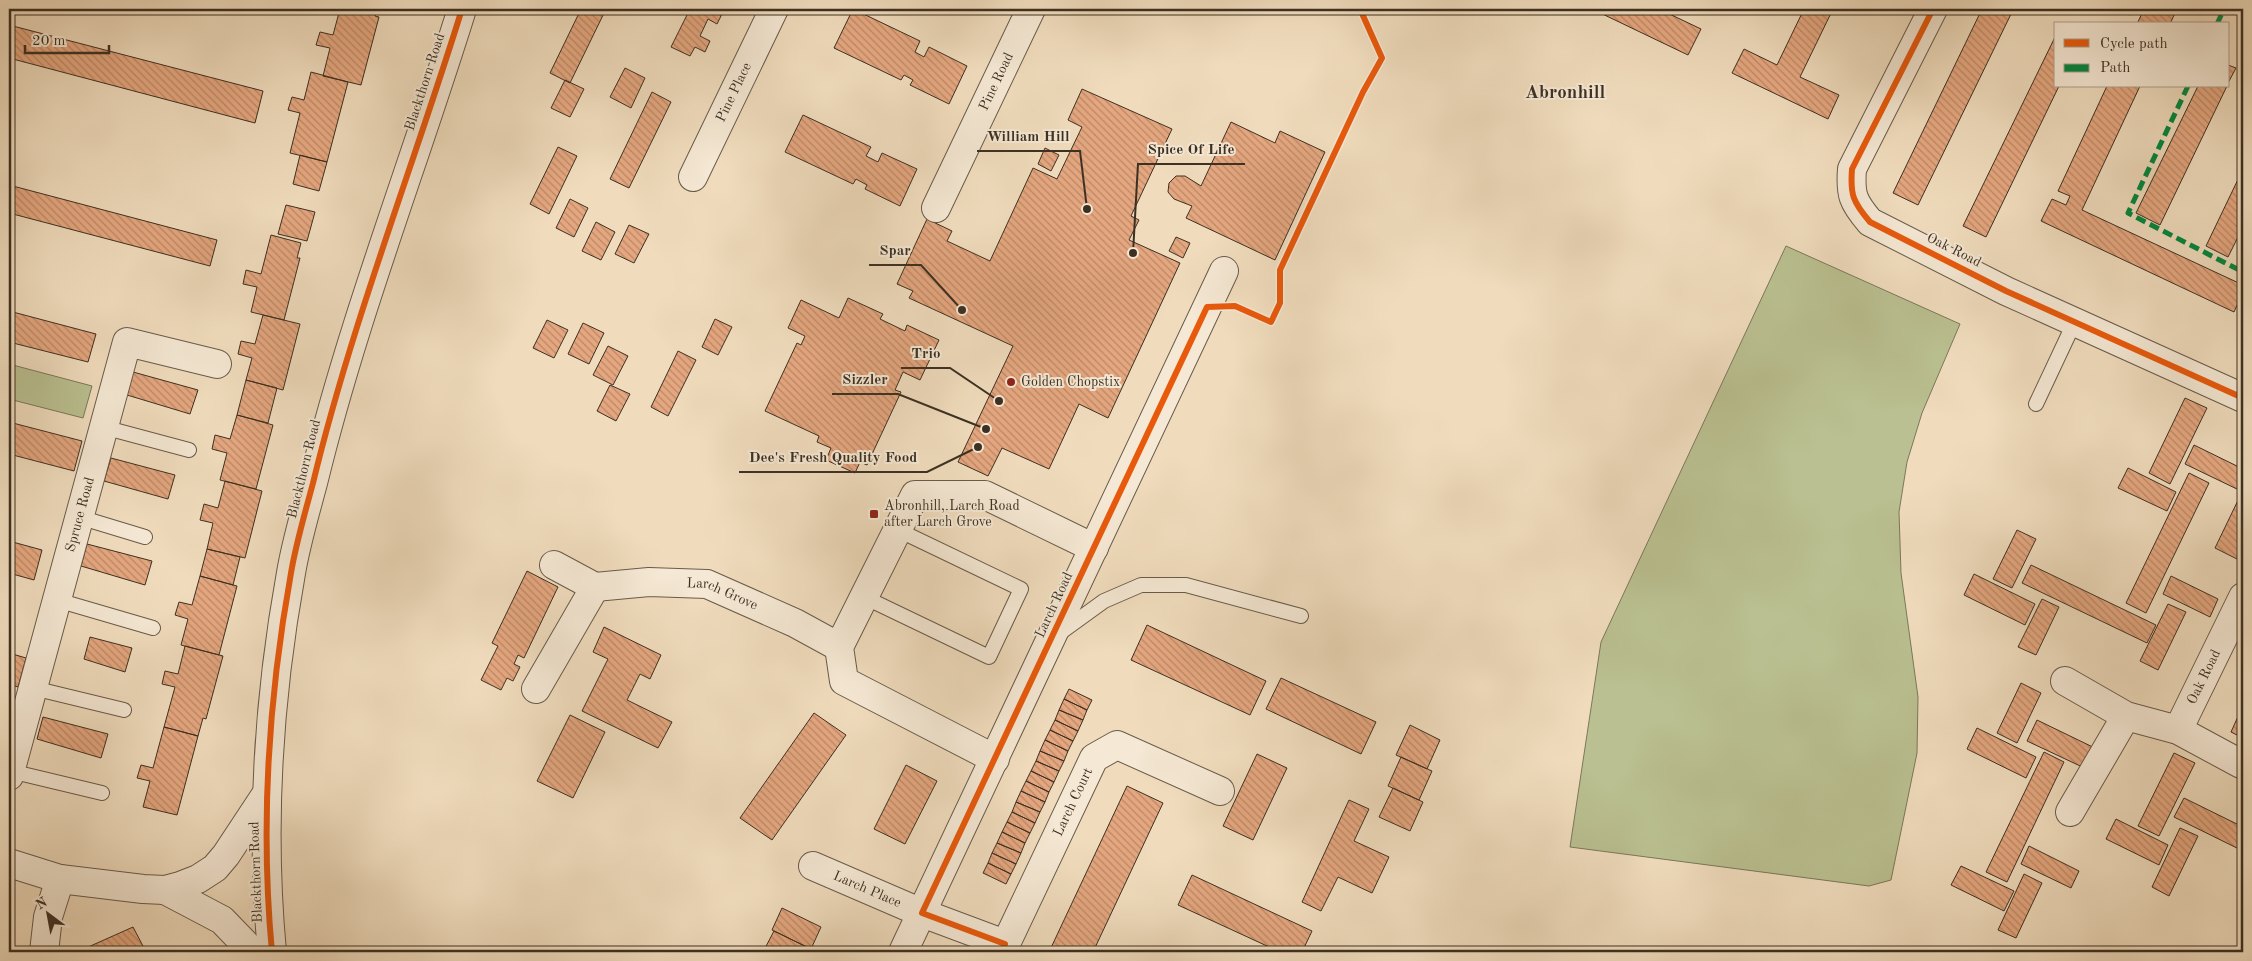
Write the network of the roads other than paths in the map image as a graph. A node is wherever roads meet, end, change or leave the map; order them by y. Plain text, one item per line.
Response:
1 (462, 9) edge
2 (774, 9) edge
3 (1031, 9) edge
4 (1933, 9) edge
5 (693, 177) dead end
6 (936, 208) dead end
7 (1224, 271) dead end
8 (2075, 321) junction
9 (217, 364) dead end
10 (2242, 392) edge
11 (2036, 404) dead end
12 (103, 427) junction
13 (189, 450) dead end
14 (79, 517) junction
15 (898, 530) junction
16 (145, 536) dead end
17 (1094, 548) junction
18 (554, 565) dead end
19 (595, 586) junction
20 (864, 597) junction
21 (2243, 597) edge
22 (57, 600) junction
23 (1301, 616) dead end
24 (153, 628) dead end
25 (1052, 639) junction
26 (840, 647) junction
27 (2065, 681) dead end
28 (33, 688) junction
29 (536, 689) dead end
30 (124, 710) dead end
31 (2126, 716) junction
32 (2178, 730) junction
33 (994, 759) junction
34 (2241, 764) dead end
35 (9, 774) edge
36 (1220, 791) dead end
37 (102, 793) dead end
38 (265, 796) junction
39 (2070, 812) dead end
40 (9, 863) edge
41 (813, 866) dead end
42 (60, 879) junction
43 (166, 890) junction
44 (922, 913) junction
45 (1004, 948) edge
46 (44, 952) edge
47 (253, 952) edge
48 (272, 952) edge
49 (903, 952) edge

1 - 38 street, Blackthorn Road
2 - 5 street, Pine Place
3 - 6 street, Pine Road
4 - 8 street, Oak Road
7 - 17 street, Larch Road
8 - 10 street, Oak Road
8 - 11 lane
9 - 12 street, Spruce Road
12 - 13 lane
12 - 14 street, Spruce Road
14 - 16 lane
14 - 22 street, Spruce Road
15 - 17 street
15 - 20 street
15 - 20 lane
17 - 25 street, Larch Road
18 - 19 street
19 - 26 street, Larch Grove
19 - 29 street
20 - 26 street
21 - 32 street, Oak Road
22 - 24 lane
22 - 28 street, Spruce Road
23 - 25 lane
25 - 33 street, Larch Road
26 - 33 street
27 - 31 street
28 - 30 lane
28 - 35 street, Spruce Road
31 - 32 street
31 - 39 street
32 - 34 street
33 - 44 street, Larch Road
35 - 37 lane
36 - 45 street, Larch Court
38 - 43 street
38 - 48 street, Blackthorn Road
40 - 42 street
41 - 44 street, Larch Place
42 - 43 street
42 - 46 street
43 - 47 street
44 - 45 street, Larch Court
44 - 49 street, Larch Road

